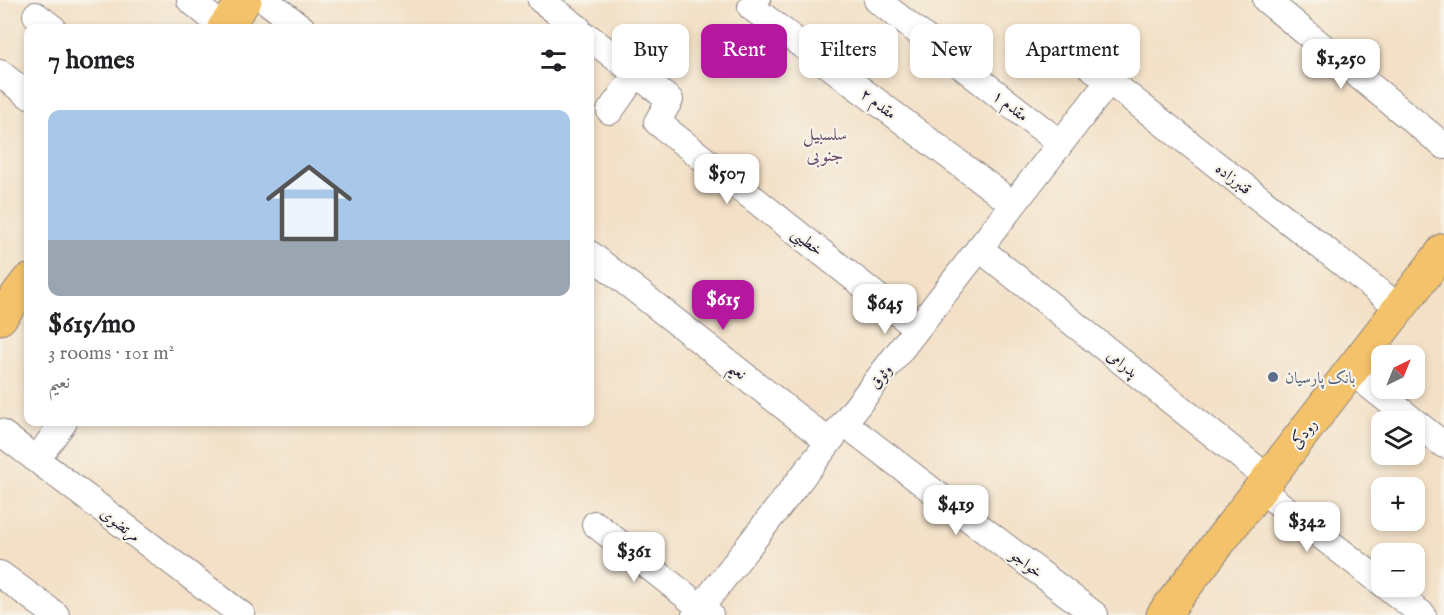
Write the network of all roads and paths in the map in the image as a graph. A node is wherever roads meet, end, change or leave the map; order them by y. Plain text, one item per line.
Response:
1 (190, 0) edge
2 (245, 0) edge
3 (265, 0) edge
4 (757, 0) edge
5 (877, 0) edge
6 (1266, 0) edge
7 (219, 24) edge
8 (227, 24) edge
9 (297, 24) edge
10 (594, 41) edge
11 (612, 55) edge
12 (0, 73) edge
13 (633, 78) edge
14 (641, 78) edge
15 (1104, 78) edge
16 (1108, 81) junction
17 (24, 92) edge
18 (610, 111) dead end
19 (1060, 143) junction
20 (1444, 146) edge
21 (1013, 204) junction
22 (979, 248) junction
23 (1444, 251) edge
24 (594, 257) edge
25 (24, 286) edge
26 (1400, 308) junction
27 (0, 318) edge
28 (917, 328) junction
29 (1351, 371) junction
30 (61, 426) edge
31 (0, 432) edge
32 (836, 432) junction
33 (1444, 445) edge
34 (36, 460) junction
35 (1264, 484) junction
36 (595, 524) dead end
37 (0, 574) edge
38 (1371, 574) edge
39 (1400, 597) edge
40 (229, 611) edge
41 (702, 613) edge
42 (56, 615) edge
43 (1095, 615) edge
44 (1163, 615) edge
45 (1423, 615) edge

1 - 7 street
2 - 8 main road
3 - 9 street
4 - 21 street, مقدم ۲
5 - 19 street, مقدم ۱
6 - 20 street
10 - 11 street, خطیبی
12 - 17 street
13 - 18 street
14 - 28 street, خطیبی
15 - 16 street, قنبرزاده
16 - 19 street, وثوق
16 - 26 street, قنبرزاده
19 - 21 street, وثوق
21 - 22 street, وثوق
22 - 28 street, وثوق
22 - 35 street, پدرامی
23 - 26 main road, رودکی
24 - 32 street, نعیم
25 - 27 main road
26 - 29 main road, رودکی
28 - 32 street, وثوق
29 - 33 street
29 - 35 main road, رودکی
30 - 34 street
31 - 34 street, مرتضوی
32 - 41 street, وثوق
32 - 43 street, خواجو
34 - 40 street, مرتضوی
35 - 38 street, پدرامی
35 - 44 main road, رودکی
36 - 41 street
37 - 42 street
39 - 45 street

